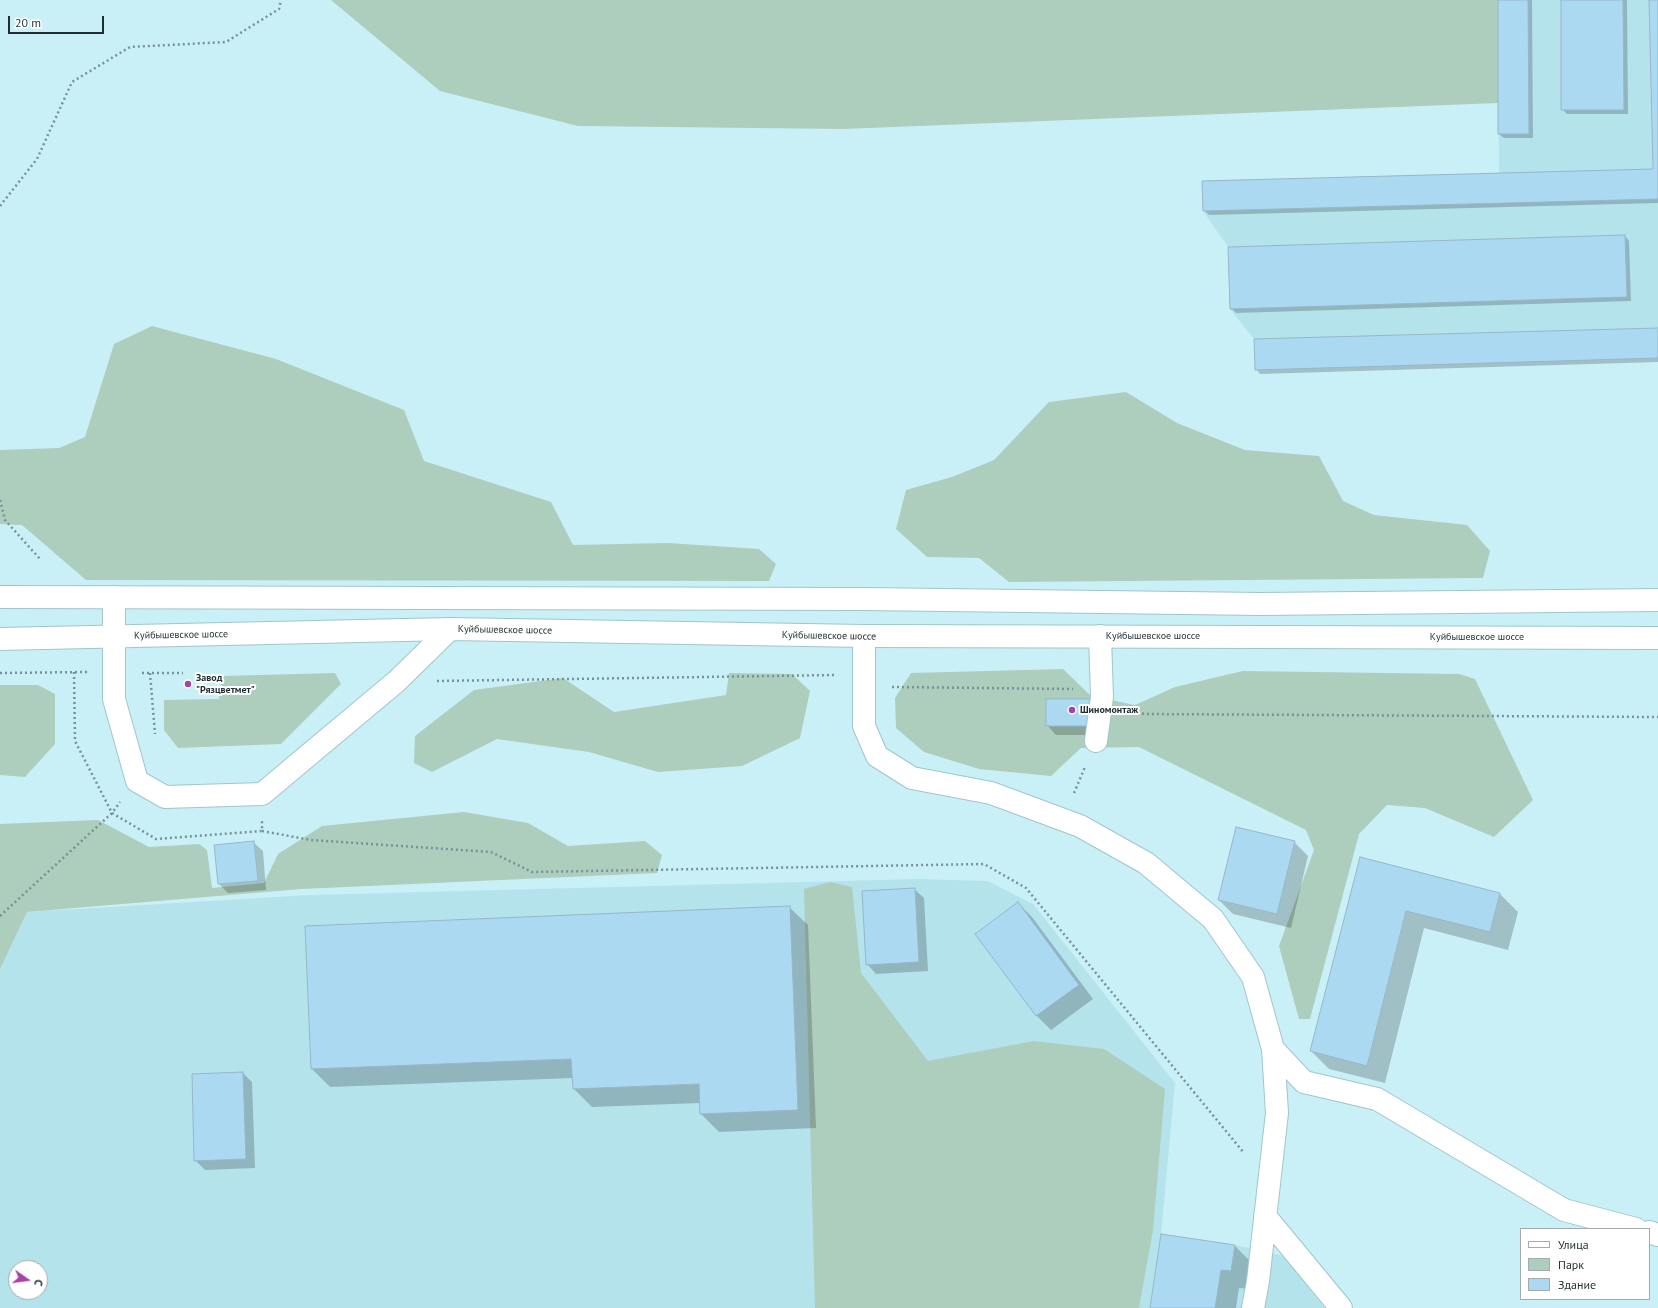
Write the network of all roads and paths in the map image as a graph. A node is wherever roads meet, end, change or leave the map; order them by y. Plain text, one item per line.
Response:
1 (281, 0) edge
2 (0, 206) edge
3 (0, 500) edge
4 (40, 559) dead end
5 (0, 597) edge
6 (114, 597) junction
7 (1658, 598) edge
8 (450, 629) junction
9 (113, 636) junction
10 (864, 636) junction
11 (1100, 636) junction
12 (1658, 638) edge
13 (0, 639) edge
14 (397, 681) junction
15 (864, 681) junction
16 (1102, 697) junction
17 (1658, 717) edge
18 (1096, 741) joint
19 (112, 813) dead end
20 (1062, 819) junction
21 (262, 831) dead end
22 (0, 916) edge
23 (1273, 1049) junction
24 (1268, 1183) junction
25 (1265, 1216) junction
26 (1632, 1228) edge
27 (1258, 1303) edge
28 (1341, 1308) edge

1 - 2 path
3 - 4 path
5 - 6 main road
6 - 7 main road
6 - 9 main road
8 - 9 main road, Куйбышевское шоссе
8 - 10 main road, Куйбышевское шоссе
8 - 14 main road
9 - 13 main road, Куйбышевское шоссе
9 - 14 main road
10 - 11 main road, Куйбышевское шоссе
10 - 15 main road
11 - 12 main road, Куйбышевское шоссе
11 - 16 main road
14 - 15 path
15 - 16 path
15 - 20 main road
16 - 17 path
16 - 18 main road
18 - 20 path
19 - 22 path
20 - 23 main road
21 - 24 path
23 - 24 main road
23 - 26 main road
24 - 25 main road
25 - 27 main road
25 - 28 main road

